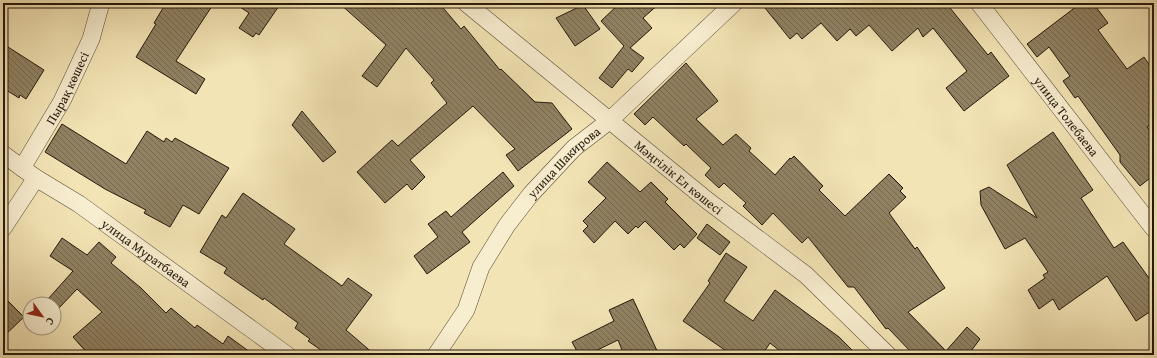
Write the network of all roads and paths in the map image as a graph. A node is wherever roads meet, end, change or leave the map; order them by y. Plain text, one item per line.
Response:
1 (101, 3) edge
2 (466, 3) edge
3 (734, 3) edge
4 (979, 3) edge
5 (609, 121) junction
6 (3, 154) edge
7 (22, 168) junction
8 (36, 178) junction
9 (3, 228) edge
10 (1154, 229) edge
11 (287, 355) edge
12 (436, 355) edge
13 (888, 355) edge

1 - 7 street, Пырақ көшесі
2 - 5 street, Мәңгілік Ел көшесі
3 - 5 street, улица Шакирова
4 - 10 street, улица Толебаева
5 - 12 street, улица Шакирова
5 - 13 street, Мәңгілік Ел көшесі
6 - 7 street, улица Муратбаева
7 - 8 street, улица Муратбаева
8 - 9 street
8 - 11 street, улица Муратбаева

